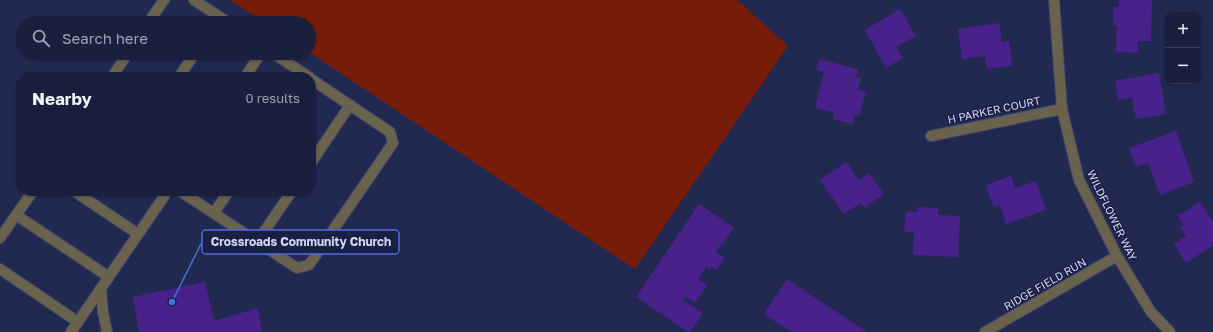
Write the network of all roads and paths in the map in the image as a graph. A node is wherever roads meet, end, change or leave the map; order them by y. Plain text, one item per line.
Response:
1 (164, 0) edge
2 (194, 0) edge
3 (1054, 0) edge
4 (153, 16) edge
5 (212, 16) edge
6 (123, 60) edge
7 (190, 60) edge
8 (256, 60) edge
9 (284, 60) edge
10 (115, 72) edge
11 (182, 72) edge
12 (248, 72) edge
13 (300, 72) edge
14 (316, 83) edge
15 (350, 105) junction
16 (1062, 109) junction
17 (931, 136) dead end
18 (316, 156) edge
19 (29, 196) edge
20 (81, 196) edge
21 (164, 196) edge
22 (187, 196) edge
23 (226, 196) edge
24 (289, 196) edge
25 (214, 214) junction
26 (16, 215) junction
27 (138, 234) junction
28 (0, 238) edge
29 (257, 242) junction
30 (1117, 256) junction
31 (0, 269) edge
32 (109, 277) junction
33 (101, 288) junction
34 (78, 322) junction
35 (71, 332) edge
36 (107, 332) edge
37 (985, 332) edge
38 (1170, 332) edge

1 - 4 street
2 - 5 street
3 - 16 street, WILDFLOWER WAY
6 - 10 street
7 - 11 street
8 - 12 street
9 - 13 street
14 - 15 street
15 - 18 street
15 - 29 street
16 - 17 street, H PARKER COURT
16 - 30 street, WILDFLOWER WAY
19 - 26 street
20 - 27 street
21 - 27 street
22 - 25 street
23 - 25 street
24 - 29 street
25 - 29 street
26 - 28 street
26 - 32 street
27 - 32 street
30 - 37 street, RIDGE FIELD RUN
30 - 38 street, WILDFLOWER WAY
31 - 34 street
32 - 33 street
33 - 34 street
33 - 36 street
34 - 35 street

